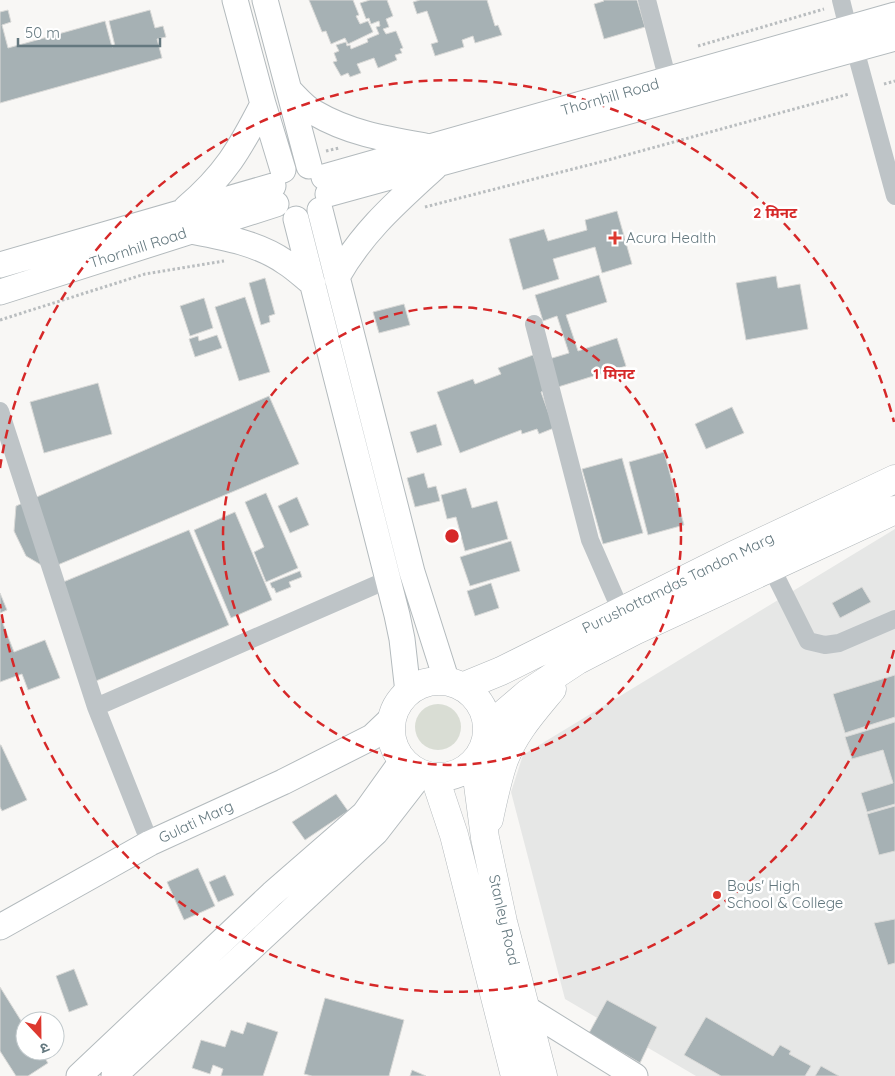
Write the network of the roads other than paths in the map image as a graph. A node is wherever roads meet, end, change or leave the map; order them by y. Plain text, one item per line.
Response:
1 (235, 0) edge
2 (265, 0) edge
3 (647, 0) edge
4 (840, 0) edge
5 (895, 15) edge
6 (895, 38) edge
7 (851, 39) junction
8 (668, 81) junction
9 (289, 90) junction
10 (263, 104) junction
11 (435, 155) junction
12 (277, 187) junction
13 (320, 187) junction
14 (895, 196) edge
15 (296, 219) junction
16 (185, 222) junction
17 (1, 261) edge
18 (337, 277) junction
19 (313, 284) junction
20 (0, 292) edge
21 (534, 324) dead end
22 (0, 411) edge
23 (895, 479) edge
24 (895, 510) edge
25 (771, 567) junction
26 (388, 580) junction
27 (621, 611) junction
28 (895, 619) edge
29 (578, 660) junction
30 (455, 684) junction
31 (408, 692) junction
32 (96, 707) junction
33 (392, 718) junction
34 (487, 728) junction
35 (475, 762) junction
36 (419, 771) junction
37 (485, 838) junction
38 (150, 843) junction
39 (0, 927) edge
40 (524, 1007) junction
41 (79, 1076) edge
42 (114, 1076) edge
43 (515, 1076) edge
44 (543, 1076) edge
45 (635, 1076) edge

1 - 10 street
2 - 9 street
3 - 8 street
4 - 7 street
5 - 7 street, Thornhill Road
6 - 7 street, Thornhill Road
7 - 8 street, Thornhill Road
7 - 11 street, Thornhill Road
7 - 14 street
8 - 11 street, Thornhill Road
9 - 11 street
9 - 13 street
10 - 12 street
10 - 16 street
11 - 13 street, Thornhill Road
11 - 18 street
12 - 13 street
12 - 15 street
12 - 16 street, Thornhill Road
13 - 15 street
13 - 18 street
15 - 19 street
16 - 17 street, Thornhill Road
16 - 19 street
16 - 20 street, Thornhill Road
18 - 30 street
19 - 26 street
21 - 27 street
22 - 32 street
23 - 27 main road, Purushottamdas Tandon Marg
24 - 25 main road, Purushottamdas Tandon Marg
25 - 28 street
25 - 29 main road, Purushottamdas Tandon Marg
26 - 31 street
26 - 32 street
27 - 30 main road, Purushottamdas Tandon Marg
29 - 34 main road, Purushottamdas Tandon Marg
29 - 37 main road
30 - 31 main road
30 - 34 main road
31 - 33 main road
32 - 38 street
33 - 36 main road
33 - 38 street, Gulati Marg
34 - 35 main road
35 - 36 main road
35 - 37 main road, Stanley Road
36 - 41 street
36 - 42 street
36 - 43 main road, Stanley Road
37 - 40 main road, Stanley Road
38 - 39 street, Gulati Marg
40 - 44 main road, Stanley Road
40 - 45 street

